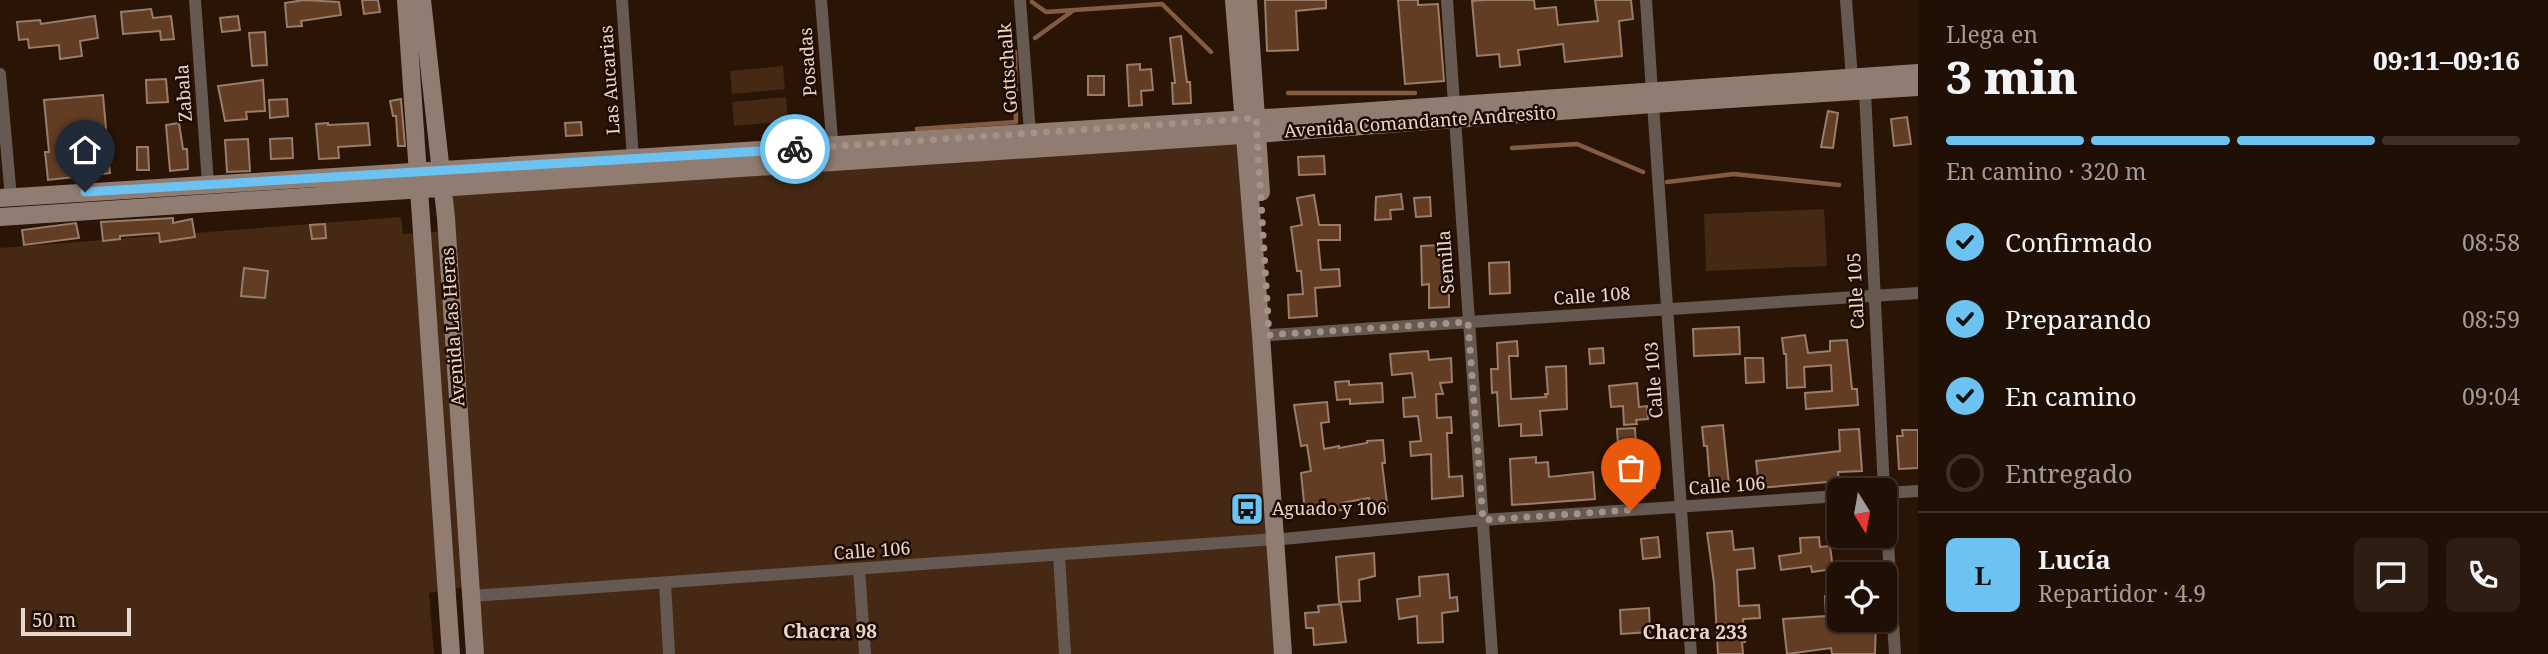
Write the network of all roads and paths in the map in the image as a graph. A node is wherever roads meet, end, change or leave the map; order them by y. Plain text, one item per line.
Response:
1 (195, 0) edge
2 (406, 0) edge
3 (422, 0) edge
4 (622, 0) edge
5 (821, 0) edge
6 (1020, 0) edge
7 (1234, 0) edge
8 (1248, 0) edge
9 (1447, 0) edge
10 (1646, 0) edge
11 (1846, 0) edge
12 (1918, 73) edge
13 (0, 74) edge
14 (1858, 84) junction
15 (1918, 88) edge
16 (1653, 98) junction
17 (1455, 112) junction
18 (1250, 127) junction
19 (1030, 133) junction
20 (833, 155) junction
21 (633, 158) junction
22 (441, 179) junction
23 (420, 180) junction
24 (208, 184) junction
25 (6, 198) edge
26 (0, 217) edge
27 (1918, 293) edge
28 (1873, 295) junction
29 (1667, 308) junction
30 (1468, 322) junction
31 (1269, 335) junction
32 (1884, 478) edge
33 (1918, 491) edge
34 (1897, 492) edge
35 (1827, 497) edge
36 (1681, 507) junction
37 (1483, 520) junction
38 (1279, 539) junction
39 (1888, 548) edge
40 (1059, 555) junction
41 (859, 569) junction
42 (665, 583) junction
43 (472, 596) junction
44 (451, 654) edge
45 (475, 654) edge
46 (669, 654) edge
47 (865, 654) edge
48 (1065, 654) edge
49 (1283, 654) edge
50 (1291, 654) edge
51 (1492, 654) edge
52 (1691, 654) edge
53 (1895, 654) edge

1 - 24 street, Zabala
2 - 23 main road, Avenida Las Heras
3 - 22 main road, Avenida Las Heras
4 - 21 street, Las Aucarias
5 - 20 street, Posadas
6 - 19 street, Gottschalk
7 - 18 main road
8 - 18 main road
9 - 17 street, Semilla
10 - 16 street, Calle 103
11 - 14 street, Calle 105
12 - 14 main road, Avenida Comandante Andresito
13 - 25 street
14 - 15 main road, Avenida Comandante Andresito
14 - 16 main road, Avenida Comandante Andresito
14 - 28 street, Calle 105
16 - 17 main road, Avenida Comandante Andresito
16 - 29 street, Calle 103
17 - 18 main road, Avenida Comandante Andresito
17 - 30 street, Semilla
18 - 19 main road, Avenida Comandante Andresito
18 - 20 main road, Avenida Comandante Andresito
18 - 31 main road
18 - 38 main road
19 - 20 main road, Avenida Comandante Andresito
20 - 21 main road, Avenida Comandante Andresito
20 - 22 main road, Avenida Comandante Andresito
21 - 22 main road, Avenida Comandante Andresito
22 - 23 main road, Avenida Comandante Andresito
22 - 43 main road, Avenida Las Heras
23 - 24 main road, Avenida Comandante Andresito
23 - 26 main road, Avenida Comandante Andresito
23 - 44 main road, Avenida Las Heras
24 - 25 main road, Avenida Comandante Andresito
27 - 28 street, Calle 108
28 - 29 street, Calle 108
28 - 32 street, Calle 105
29 - 30 street, Calle 108
29 - 36 street, Calle 103
30 - 31 street, Calle 108
30 - 37 street, Semilla
31 - 38 main road
33 - 34 street
35 - 36 street, Calle 106
36 - 37 street, Calle 106
36 - 52 street, Calle 103
37 - 38 street, Calle 106
37 - 51 street, Semilla
38 - 40 street, Calle 106
38 - 49 main road
38 - 50 main road
39 - 53 street, Calle 105
40 - 41 street, Calle 106
40 - 48 street
41 - 42 street, Calle 106
41 - 47 street
42 - 43 street, Calle 106
42 - 46 street
43 - 45 main road, Avenida Las Heras

